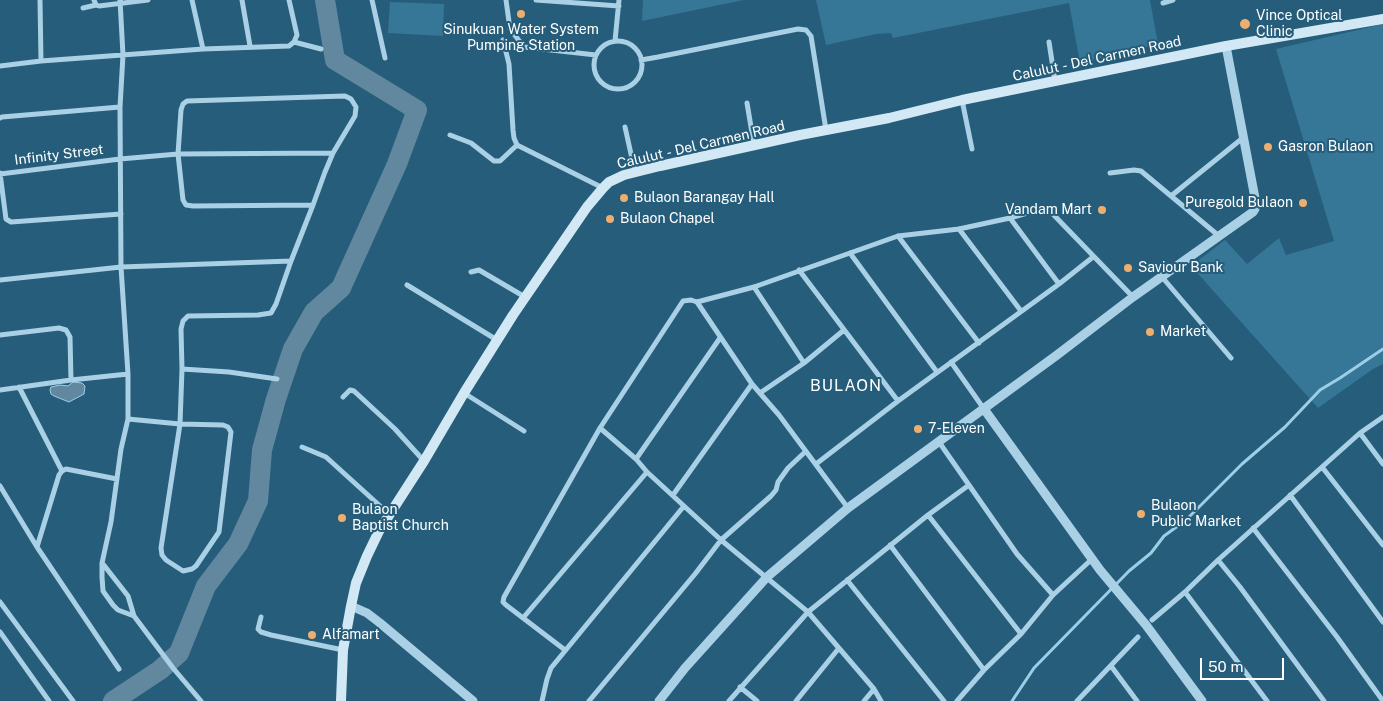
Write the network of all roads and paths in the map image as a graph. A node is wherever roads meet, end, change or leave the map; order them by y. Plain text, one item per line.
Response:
1 (40, 0) edge
2 (149, 0) edge
3 (192, 0) edge
4 (242, 0) edge
5 (289, 0) edge
6 (372, 0) edge
7 (506, 0) edge
8 (536, 0) edge
9 (1173, 0) edge
10 (95, 2) edge
11 (120, 2) edge
12 (619, 3) edge
13 (1163, 3) dead end
14 (83, 8) dead end
15 (1383, 19) edge
16 (503, 40) dead end
17 (615, 41) junction
18 (294, 42) junction
19 (1049, 42) dead end
20 (250, 46) junction
21 (1226, 46) junction
22 (202, 49) junction
23 (321, 49) dead end
24 (123, 55) junction
25 (596, 55) junction
26 (384, 58) dead end
27 (641, 60) junction
28 (41, 61) junction
29 (0, 62) edge
30 (0, 66) edge
31 (1055, 82) junction
32 (962, 100) junction
33 (747, 103) dead end
34 (120, 107) junction
35 (0, 118) edge
36 (625, 127) dead end
37 (826, 130) junction
38 (450, 135) dead end
39 (1244, 136) junction
40 (517, 145) junction
41 (754, 146) junction
42 (972, 150) dead end
43 (333, 153) junction
44 (178, 154) junction
45 (120, 159) junction
46 (635, 172) junction
47 (0, 173) edge
48 (1110, 173) dead end
49 (602, 188) junction
50 (1171, 196) junction
51 (313, 206) junction
52 (121, 214) junction
53 (1010, 218) junction
54 (959, 229) junction
55 (898, 236) junction
56 (1218, 236) junction
57 (850, 253) junction
58 (1093, 257) junction
59 (291, 260) junction
60 (121, 266) junction
61 (799, 270) junction
62 (471, 272) dead end
63 (1162, 277) junction
64 (0, 280) edge
65 (1059, 284) junction
66 (408, 285) dead end
67 (754, 287) junction
68 (525, 297) junction
69 (1133, 297) junction
70 (697, 302) junction
71 (1021, 311) junction
72 (844, 330) junction
73 (0, 335) edge
74 (720, 338) junction
75 (497, 340) junction
76 (979, 343) junction
77 (1231, 358) dead end
78 (951, 362) junction
79 (804, 363) junction
80 (182, 369) junction
81 (937, 372) junction
82 (128, 374) junction
83 (277, 379) dead end
84 (71, 380) junction
85 (752, 384) junction
86 (19, 387) junction
87 (0, 390) edge
88 (464, 393) junction
89 (760, 394) junction
90 (343, 397) dead end
91 (898, 401) junction
92 (984, 409) junction
93 (1383, 417) edge
94 (128, 419) junction
95 (180, 424) junction
96 (600, 428) junction
97 (524, 431) dead end
98 (1360, 433) junction
99 (939, 442) junction
100 (302, 448) dead end
101 (805, 452) junction
102 (636, 459) junction
103 (424, 461) junction
104 (816, 464) junction
105 (1383, 464) edge
106 (1322, 467) junction
107 (62, 471) junction
108 (647, 472) junction
109 (117, 479) junction
110 (969, 485) junction
111 (0, 486) edge
112 (673, 495) junction
113 (1290, 495) junction
114 (684, 506) junction
115 (848, 508) junction
116 (390, 515) junction
117 (928, 515) junction
118 (1253, 528) junction
119 (721, 540) junction
120 (890, 545) junction
121 (1383, 545) edge
122 (38, 547) junction
123 (1092, 559) junction
124 (1218, 560) junction
125 (102, 563) junction
126 (767, 578) junction
127 (847, 580) junction
128 (1185, 592) junction
129 (1053, 595) junction
130 (0, 602) edge
131 (351, 606) junction
132 (808, 612) junction
133 (134, 616) junction
134 (261, 617) dead end
135 (523, 618) junction
136 (1152, 620) dead end
137 (1383, 622) edge
138 (0, 632) edge
139 (1021, 634) junction
140 (1138, 637) dead end
141 (838, 648) junction
142 (343, 650) junction
143 (565, 650) junction
144 (1111, 666) junction
145 (119, 669) dead end
146 (984, 670) junction
147 (740, 687) junction
148 (874, 689) junction
149 (49, 701) edge
150 (73, 701) edge
151 (201, 701) edge
152 (341, 701) edge
153 (473, 701) edge
154 (542, 701) edge
155 (589, 701) edge
156 (659, 701) edge
157 (729, 701) edge
158 (757, 701) edge
159 (796, 701) edge
160 (864, 701) edge
161 (881, 701) edge
162 (944, 701) edge
163 (957, 701) edge
164 (1077, 701) edge
165 (1137, 701) edge
166 (1202, 701) edge
167 (1267, 701) edge
168 (1324, 701) edge
169 (1382, 701) edge

1 - 28 street
2 - 11 street
3 - 22 street
4 - 20 street
5 - 18 street
6 - 26 street
7 - 25 street
8 - 12 street
9 - 13 street
10 - 11 street
10 - 14 street
11 - 24 street
12 - 17 street
15 - 21 main road, Calulut - Del Carmen Road
16 - 40 street
17 - 25 street
17 - 27 street
18 - 20 street
18 - 23 street
19 - 31 street
20 - 22 street
21 - 31 main road, Calulut - Del Carmen Road
21 - 39 street
22 - 24 street
24 - 28 street
24 - 34 street
25 - 27 street
27 - 37 street
28 - 30 street
29 - 30 street
31 - 32 main road, Calulut - Del Carmen Road
32 - 37 main road, Calulut - Del Carmen Road
32 - 42 street
33 - 41 street
34 - 35 street
34 - 45 street
36 - 46 street
37 - 41 main road, Calulut - Del Carmen Road
38 - 40 street
39 - 50 street
39 - 56 street
40 - 49 street
41 - 46 main road, Calulut - Del Carmen Road
43 - 44 street, Infinity Street
43 - 44 street
43 - 51 street
44 - 45 street, Infinity Street
44 - 51 street
45 - 47 street, Infinity Street
45 - 52 street
46 - 49 main road, Calulut - Del Carmen Road
47 - 52 street
48 - 50 street
49 - 68 main road, Calulut - Del Carmen Road
50 - 56 street
51 - 59 street
52 - 60 street
53 - 54 street
53 - 58 street
53 - 65 street
54 - 55 street
54 - 71 street
55 - 57 street
55 - 76 street
56 - 63 street
57 - 61 street
57 - 81 street
58 - 65 street
58 - 69 street
59 - 60 street
59 - 80 street
60 - 64 street
60 - 82 street
61 - 67 street
61 - 72 street
62 - 68 street
63 - 69 street
63 - 77 street
65 - 71 street
66 - 75 street
67 - 70 street
67 - 79 street
68 - 75 main road, Calulut - Del Carmen Road
69 - 92 street
70 - 74 street
70 - 96 street
71 - 76 street
72 - 79 street
72 - 91 street
73 - 84 street
74 - 85 street
74 - 102 street
75 - 88 main road, Calulut - Del Carmen Road
76 - 78 street
78 - 81 street
78 - 92 street
79 - 89 street
80 - 83 street
80 - 95 street
81 - 91 street
82 - 84 street
82 - 94 street
84 - 86 street
85 - 89 street
85 - 112 street
86 - 87 street
86 - 107 street
88 - 97 street
88 - 103 main road, Calulut - Del Carmen Road
89 - 101 street
90 - 103 street
91 - 104 street
92 - 99 street
92 - 123 street
93 - 98 street
94 - 95 street
94 - 109 street
95 - 95 street
96 - 102 street
96 - 135 street
98 - 105 street
98 - 106 street
99 - 110 street
99 - 115 street
100 - 116 street
101 - 104 street
101 - 119 street
102 - 108 street
103 - 116 main road, Calulut - Del Carmen Road
104 - 115 street
106 - 113 street
106 - 121 street
107 - 109 street
107 - 122 street
108 - 112 street
108 - 135 street
109 - 125 street
110 - 117 street
110 - 129 street
111 - 122 street
112 - 114 street
113 - 118 street
113 - 137 street
114 - 119 street
114 - 143 street
115 - 126 street
116 - 131 main road, Calulut - Del Carmen Road
117 - 120 street
117 - 139 street
118 - 124 street
118 - 169 street
119 - 126 street
119 - 155 street
120 - 127 street
120 - 146 street
122 - 145 street
123 - 129 street
123 - 166 street
124 - 128 street
124 - 168 street
125 - 133 street
125 - 133 street
126 - 132 street
126 - 156 street
127 - 132 street
127 - 162 street
128 - 136 street
128 - 167 street
129 - 139 street
130 - 150 street
131 - 142 main road, Calulut - Del Carmen Road
131 - 153 street
132 - 141 street
132 - 147 street
133 - 151 street
134 - 142 street
135 - 143 street
138 - 149 street
139 - 146 street
140 - 144 street
141 - 148 street
141 - 159 street
142 - 152 main road, Calulut - Del Carmen Road
143 - 154 street
144 - 164 street
144 - 165 street
146 - 163 street
147 - 157 street
147 - 158 street
148 - 160 street
148 - 161 street

